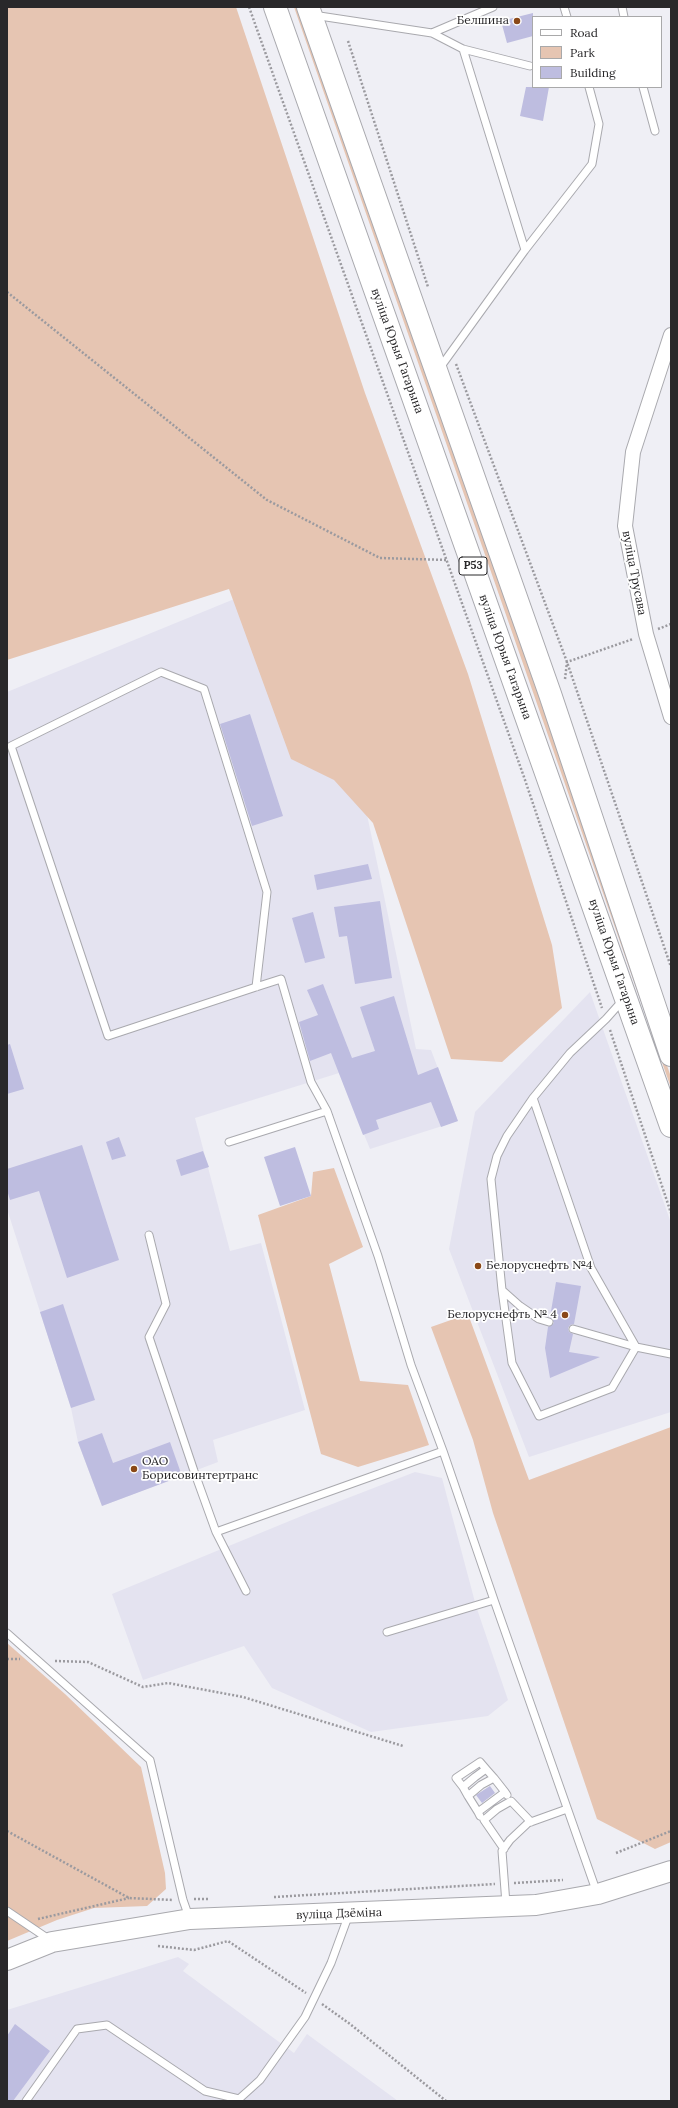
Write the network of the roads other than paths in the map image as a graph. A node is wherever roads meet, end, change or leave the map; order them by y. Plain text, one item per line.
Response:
1 (275, 7) edge
2 (493, 7) edge
3 (309, 11) edge
4 (432, 32) junction
5 (463, 49) junction
6 (530, 66) dead end
7 (589, 88) edge
8 (643, 88) edge
9 (655, 131) dead end
10 (525, 250) junction
11 (671, 335) edge
12 (447, 368) junction
13 (671, 717) edge
14 (256, 987) junction
15 (626, 997) junction
16 (671, 1055) edge
17 (533, 1098) junction
18 (327, 1111) junction
19 (671, 1126) edge
20 (229, 1142) dead end
21 (149, 1235) dead end
22 (502, 1290) junction
23 (549, 1322) dead end
24 (573, 1329) dead end
25 (636, 1347) junction
26 (671, 1354) edge
27 (443, 1451) junction
28 (216, 1532) junction
29 (246, 1591) dead end
30 (494, 1600) junction
31 (387, 1632) dead end
32 (7, 1633) edge
33 (486, 1769) junction
34 (494, 1778) junction
35 (463, 1787) junction
36 (505, 1792) junction
37 (468, 1796) junction
38 (511, 1801) junction
39 (567, 1809) junction
40 (478, 1812) junction
41 (484, 1820) junction
42 (531, 1822) junction
43 (504, 1849) junction
44 (671, 1871) edge
45 (598, 1894) junction
46 (506, 1906) junction
47 (7, 1911) edge
48 (349, 1914) junction
49 (190, 1919) junction
50 (52, 1942) junction
51 (7, 1960) edge
52 (26, 2101) edge

1 - 15 main road, вуліца Юрыя Гагарына / Р53
2 - 4 lane
3 - 4 lane
3 - 12 main road, вуліца Юрыя Гагарына / Р53
4 - 5 lane
5 - 6 lane
5 - 10 lane
7 - 10 lane
8 - 9 lane
10 - 12 lane
11 - 13 street, вуліца Трусава
12 - 16 main road, вуліца Юрыя Гагарына / Р53
14 - 14 lane
14 - 18 lane
15 - 17 lane
15 - 19 main road, вуліца Юрыя Гагарына / Р53
17 - 22 lane
17 - 25 lane
18 - 20 lane
18 - 27 lane
21 - 28 lane
22 - 23 lane
22 - 25 lane
24 - 25 lane
25 - 26 lane
27 - 28 lane
27 - 30 lane
28 - 29 lane
30 - 31 lane
30 - 39 lane
32 - 49 lane
33 - 34 lane
33 - 35 lane
33 - 35 lane
34 - 36 lane
34 - 37 lane
35 - 37 lane
36 - 38 lane
36 - 40 lane
37 - 40 lane
38 - 41 lane
38 - 42 lane
39 - 42 lane
39 - 45 lane
40 - 41 lane
41 - 43 lane
42 - 43 lane
43 - 46 lane
44 - 45 main road, вуліца Дзёміна
45 - 46 main road, вуліца Дзёміна
46 - 48 main road, вуліца Дзёміна
47 - 50 lane
48 - 49 main road, вуліца Дзёміна
48 - 52 lane
49 - 50 main road, вуліца Дзёміна
50 - 51 main road, вуліца Дзёміна

